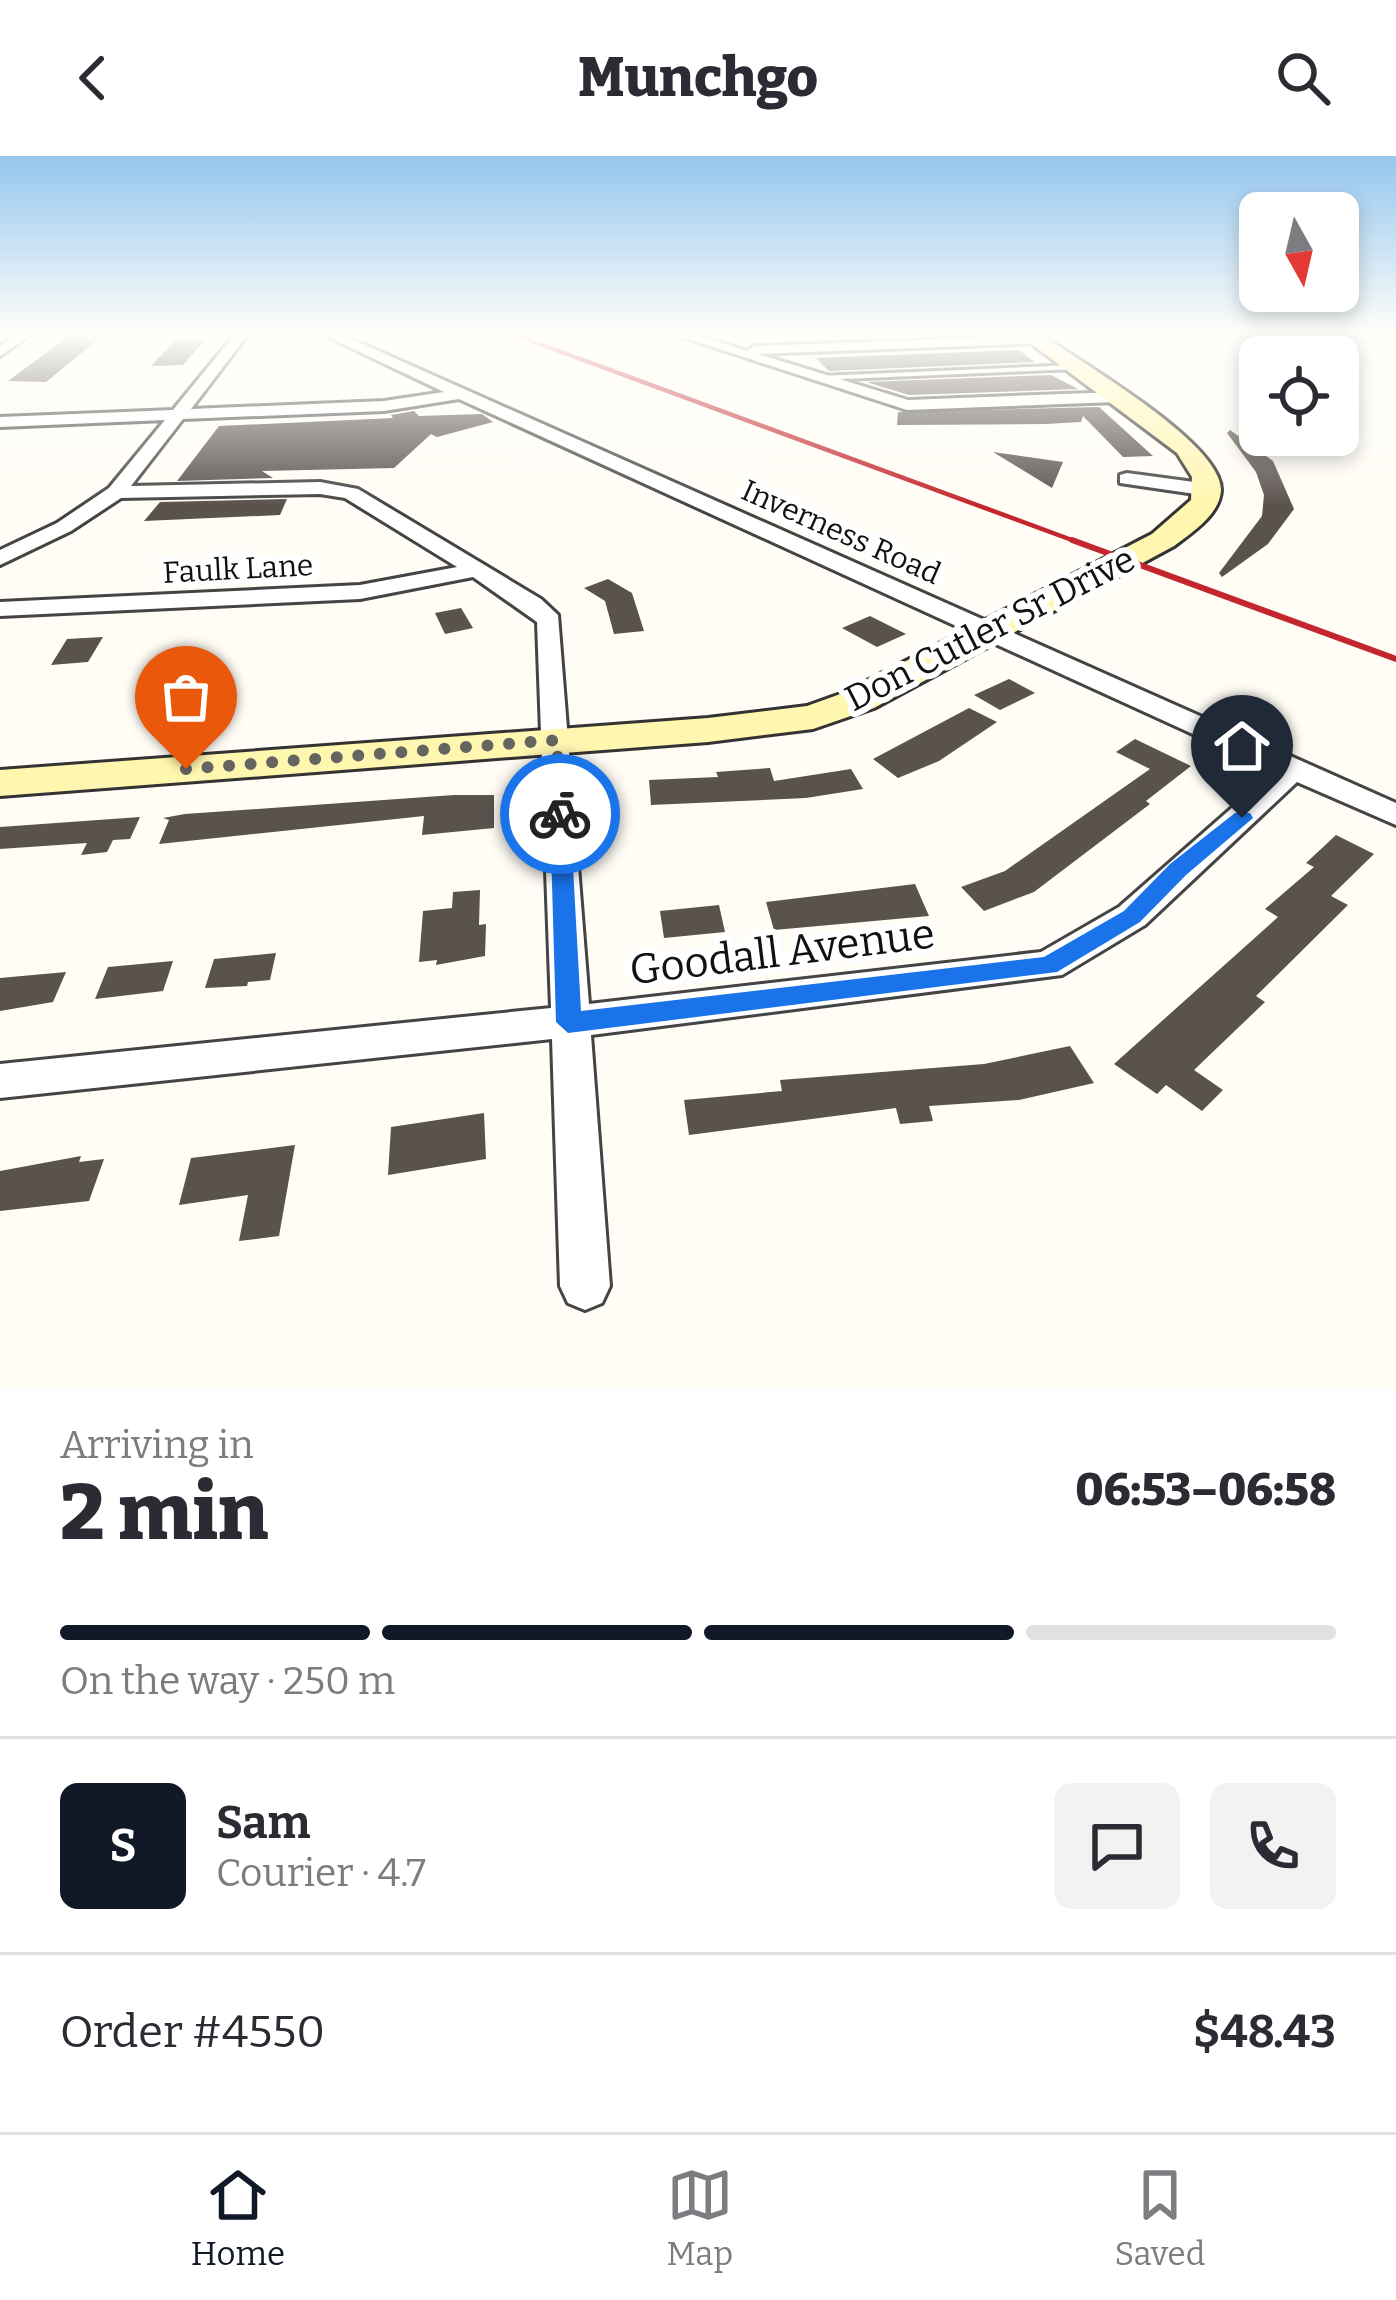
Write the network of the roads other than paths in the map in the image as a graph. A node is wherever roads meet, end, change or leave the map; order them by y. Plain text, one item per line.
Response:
1 (200, 390) edge
2 (453, 390) edge
3 (860, 390) edge
4 (1107, 390) edge
5 (461, 394) junction
6 (1117, 398) junction
7 (182, 414) junction
8 (0, 422) edge
9 (1127, 478) dead end
10 (1209, 490) junction
11 (116, 492) junction
12 (0, 558) edge
13 (476, 570) junction
14 (0, 609) edge
15 (990, 633) junction
16 (557, 740) junction
17 (1291, 770) junction
18 (0, 783) edge
19 (1396, 815) edge
20 (568, 1022) junction
21 (0, 1082) edge
22 (584, 1286) dead end

1 - 7 street
2 - 5 street, Inverness Road
3 - 6 street
4 - 6 street
5 - 7 street
5 - 15 street, Inverness Road
6 - 10 street
7 - 8 street
7 - 11 street
9 - 10 street
10 - 15 street, Don Cutler Sr Drive
11 - 12 street
11 - 13 street
13 - 14 street, Faulk Lane
13 - 16 street
15 - 16 street, Don Cutler Sr Drive
15 - 17 street, Inverness Road
16 - 18 street, Don Cutler Sr Drive
16 - 20 street
17 - 19 street, Inverness Road
17 - 20 street, Goodall Avenue
20 - 21 street, Goodall Avenue
20 - 22 street

